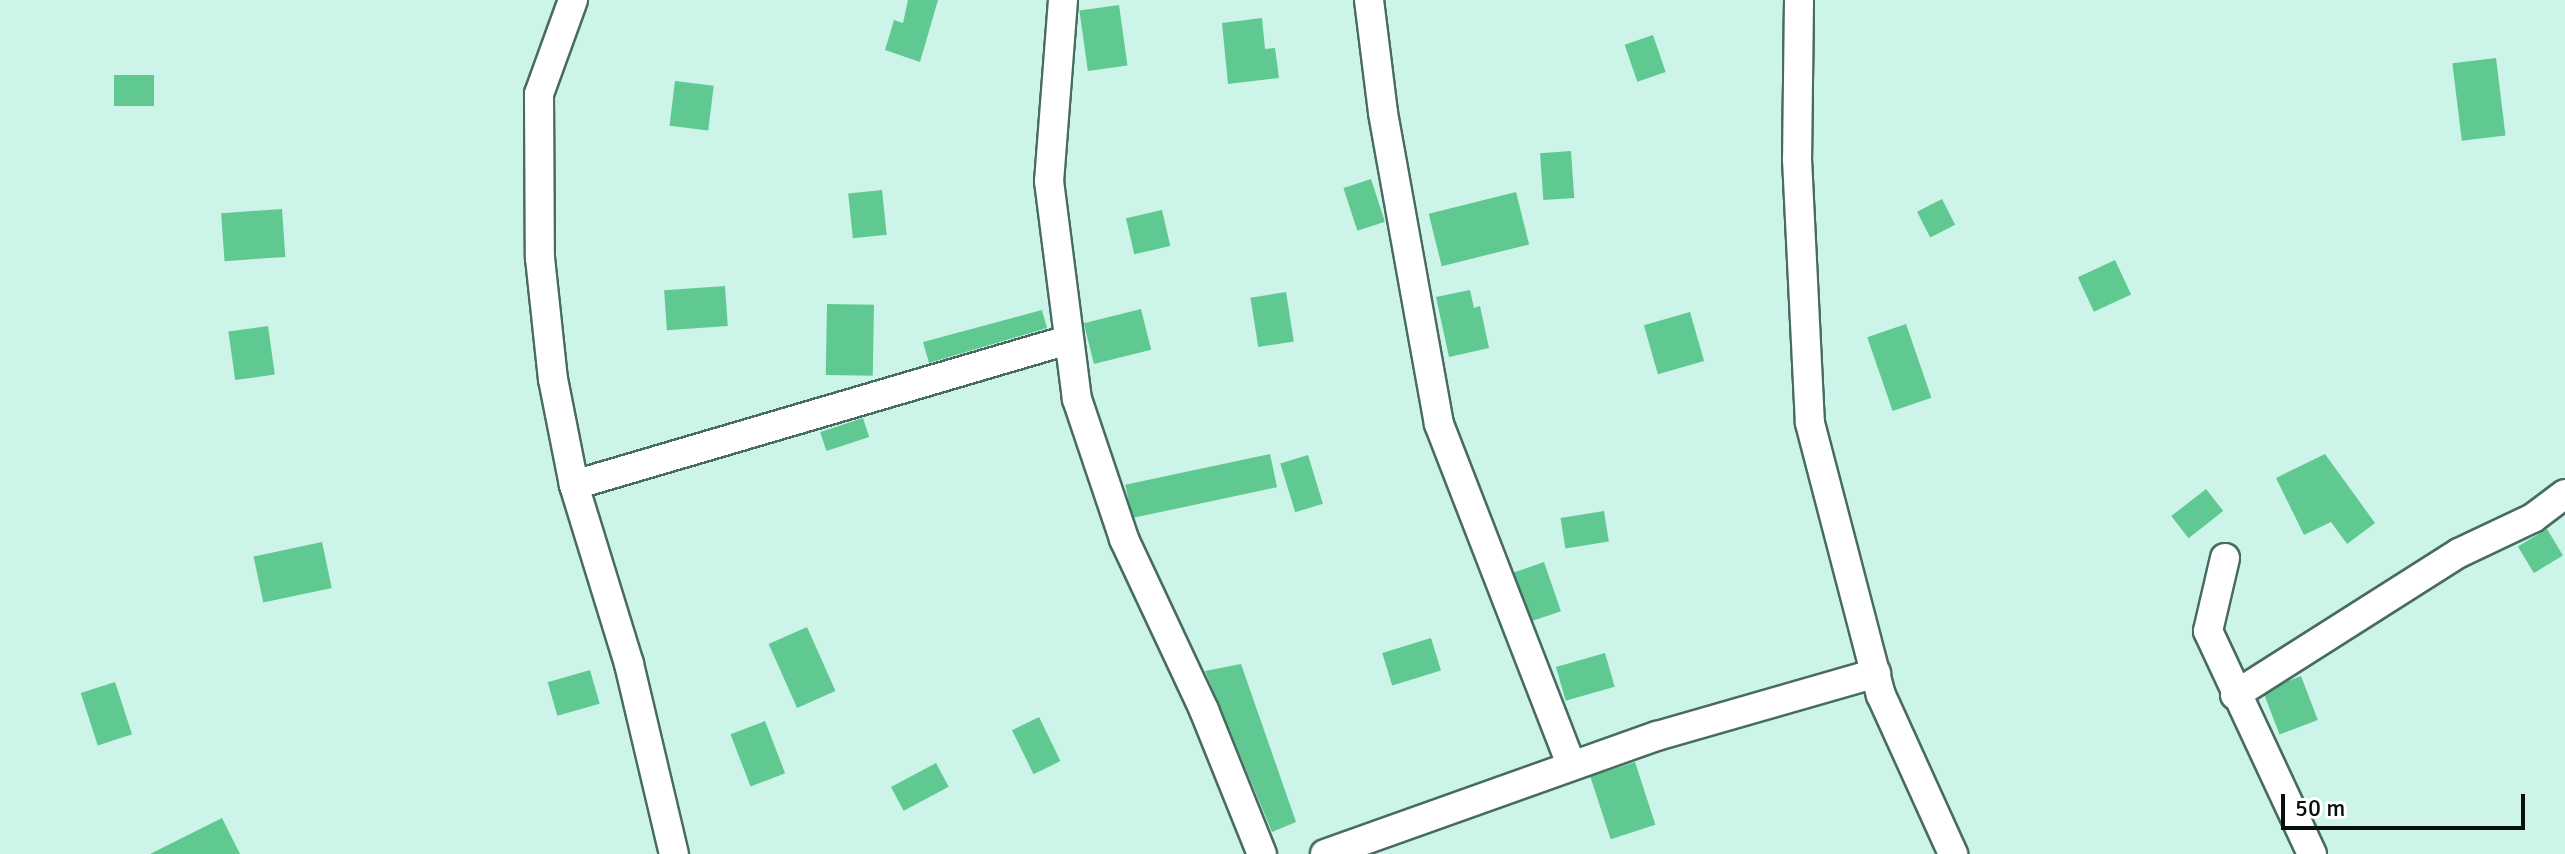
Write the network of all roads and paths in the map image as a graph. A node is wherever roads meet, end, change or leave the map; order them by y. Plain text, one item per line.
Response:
1 (573, 0) edge
2 (1063, 0) edge
3 (1369, 0) edge
4 (1799, 0) edge
5 (1068, 340) junction
6 (574, 485) junction
7 (2565, 494) edge
8 (2225, 558) dead end
9 (1876, 673) junction
10 (2235, 695) junction
11 (1571, 765) junction
12 (674, 854) edge
13 (1262, 854) edge
14 (1325, 854) edge
15 (1953, 854) edge
16 (2312, 854) edge

1 - 6 street
2 - 5 street
3 - 11 street
4 - 9 street
5 - 6 street
5 - 13 street
6 - 12 street
7 - 10 street
8 - 10 street
9 - 11 street
9 - 15 street
10 - 16 street
11 - 14 street

